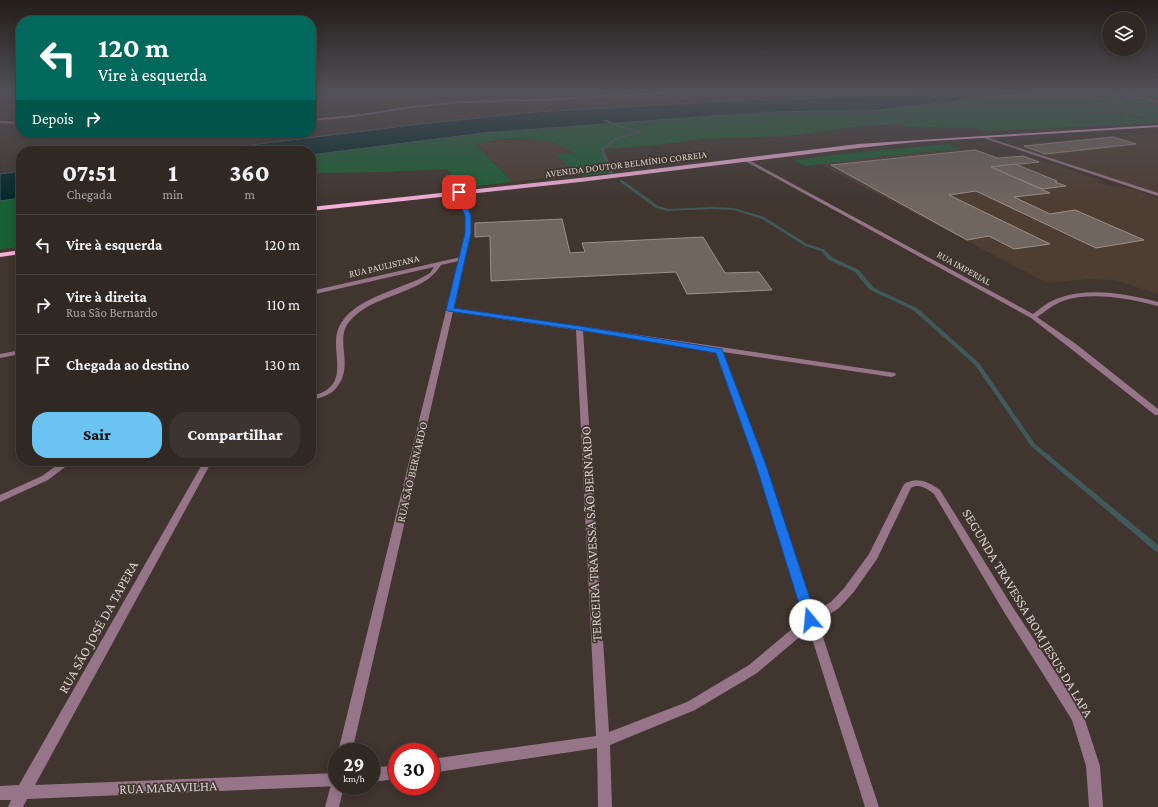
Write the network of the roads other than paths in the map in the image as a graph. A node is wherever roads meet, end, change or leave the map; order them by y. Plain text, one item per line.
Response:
1 (1116, 129) edge
2 (984, 137) junction
3 (747, 160) junction
4 (459, 192) junction
5 (1158, 195) edge
6 (316, 208) edge
7 (16, 253) edge
8 (0, 255) edge
9 (461, 259) junction
10 (439, 264) junction
11 (316, 292) edge
12 (1158, 304) edge
13 (450, 310) junction
14 (1033, 317) junction
15 (579, 328) junction
16 (719, 351) junction
17 (16, 353) edge
18 (1, 357) edge
19 (892, 374) dead end
20 (316, 397) edge
21 (1158, 413) edge
22 (62, 466) edge
23 (205, 466) edge
24 (0, 499) edge
25 (810, 620) junction
26 (602, 741) junction
27 (347, 743) edge
28 (440, 765) edge
29 (328, 780) edge
30 (23, 792) junction
31 (0, 793) edge
32 (335, 795) edge
33 (15, 807) edge
34 (332, 807) edge
35 (605, 807) edge
36 (872, 807) edge
37 (1096, 807) edge

1 - 2 main road, AVENIDA DOUTOR BELMÍNIO CORREIA
2 - 3 main road, AVENIDA DOUTOR BELMÍNIO CORREIA
2 - 5 street
3 - 4 main road, AVENIDA DOUTOR BELMÍNIO CORREIA
3 - 14 street, RUA IMPERIAL
4 - 6 main road, AVENIDA DOUTOR BELMÍNIO CORREIA
4 - 9 street, RUA SÃO BERNARDO
7 - 8 main road
9 - 10 street, RUA PAULISTANA
9 - 13 street, RUA SÃO BERNARDO
10 - 11 street, RUA PAULISTANA
10 - 20 street
12 - 14 street
13 - 15 street
13 - 27 street, RUA SÃO BERNARDO
14 - 21 street, RUA IMPERIAL
15 - 16 street
15 - 26 street, TERCEIRA TRAVESSA SÃO BERNARDO
16 - 19 street
16 - 25 street
17 - 18 street
22 - 24 street
23 - 30 street, RUA SÃO JOSÉ DA TAPERA
25 - 26 street
25 - 36 street
25 - 37 street, SEGUNDA TRAVESSA BOM JESUS DA LAPA
26 - 28 street
26 - 35 street, TERCEIRA TRAVESSA SÃO BERNARDO
29 - 30 street, RUA MARAVILHA
30 - 31 street, RUA MARAVILHA
30 - 33 street, RUA SÃO JOSÉ DA TAPERA
32 - 34 street

